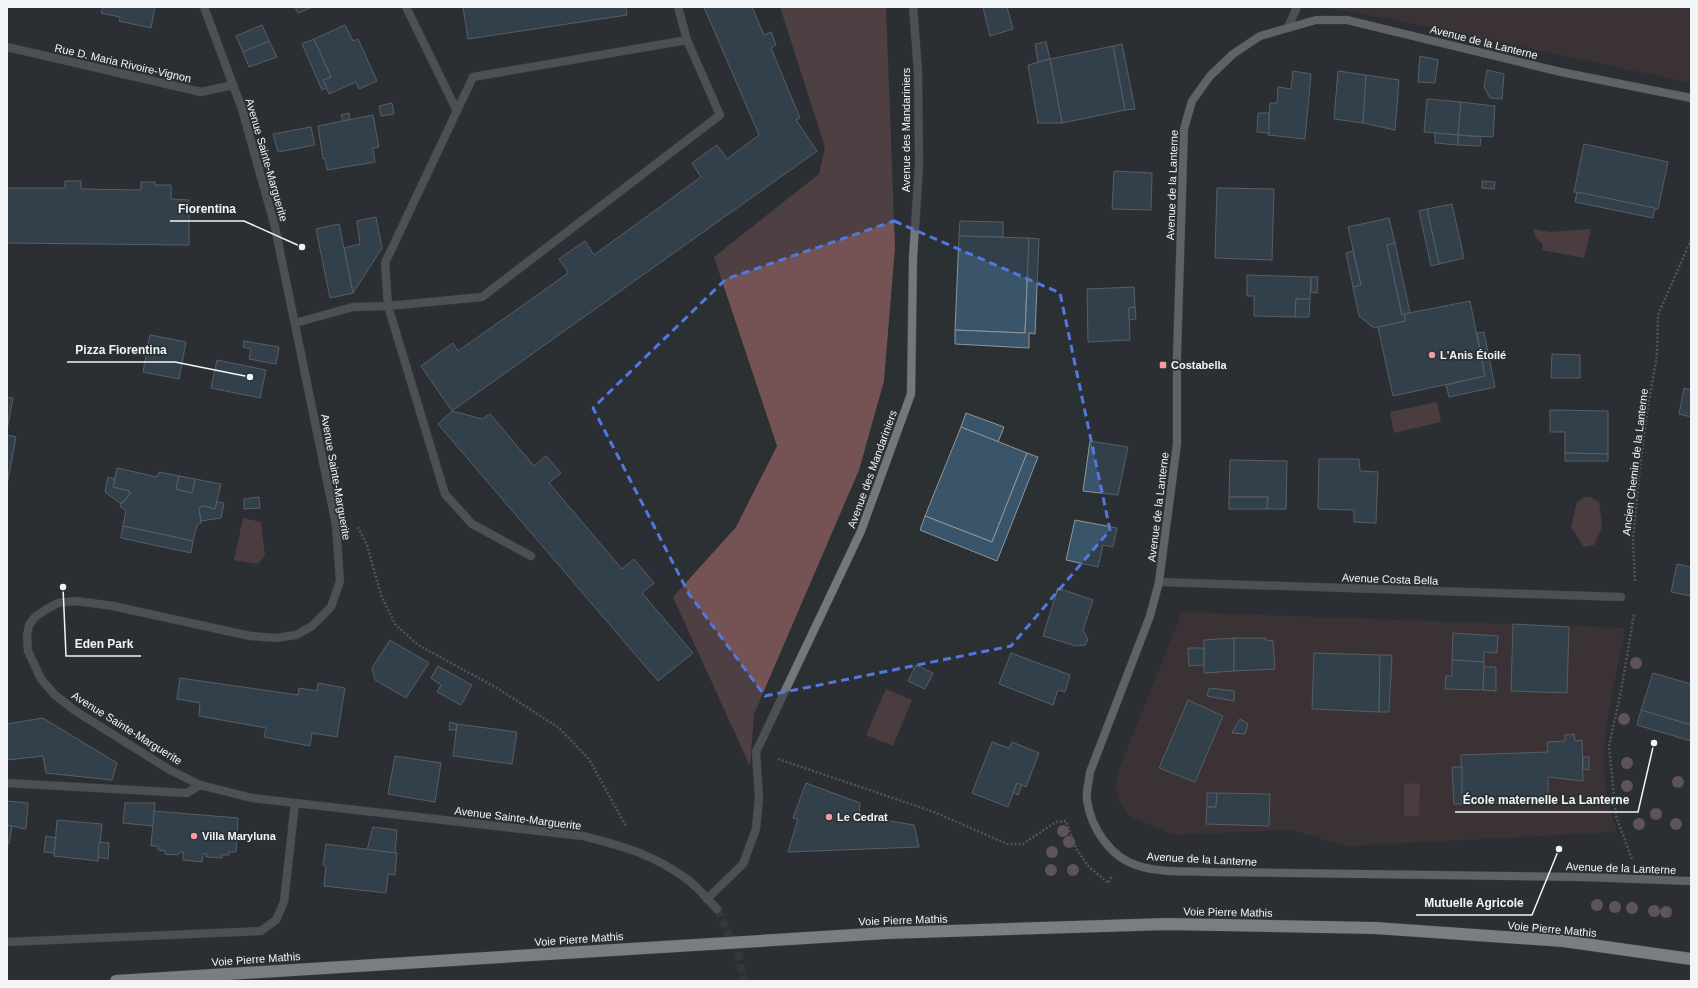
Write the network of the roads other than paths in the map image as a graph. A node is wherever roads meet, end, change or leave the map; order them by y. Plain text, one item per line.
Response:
1 (204, 7) edge
2 (406, 7) edge
3 (678, 7) edge
4 (913, 7) edge
5 (1297, 7) edge
6 (1288, 27) junction
7 (687, 40) junction
8 (7, 47) edge
9 (233, 85) junction
10 (1691, 98) edge
11 (457, 111) junction
12 (388, 306) junction
13 (295, 323) junction
14 (531, 556) dead end
15 (1159, 582) junction
16 (1621, 597) dead end
17 (7, 783) edge
18 (200, 785) junction
19 (295, 803) junction
20 (1691, 881) edge
21 (707, 899) junction
22 (717, 909) tunnel mouth
23 (7, 942) edge
24 (1691, 959) edge
25 (116, 981) edge

1 - 9 street, Avenue Sainte-Marguerite
2 - 11 street
3 - 7 street
4 - 21 street, Avenue des Mandariniers
5 - 6 street
6 - 10 street, Avenue de la Lanterne
6 - 15 street, Avenue de la Lanterne
7 - 11 street
7 - 12 street
8 - 9 street, Rue D. Maria Rivoire-Vignon
9 - 13 street, Avenue Sainte-Marguerite
11 - 12 street
12 - 13 street
12 - 14 street
13 - 18 street, Avenue Sainte-Marguerite
15 - 16 street, Avenue Costa Bella
15 - 20 street, Avenue de la Lanterne
17 - 18 street
18 - 19 street, Avenue Sainte-Marguerite
19 - 21 street, Avenue Sainte-Marguerite
19 - 23 street
21 - 22 street, Avenue Sainte-Marguerite
24 - 25 highway, Voie Pierre Mathis, bridge

